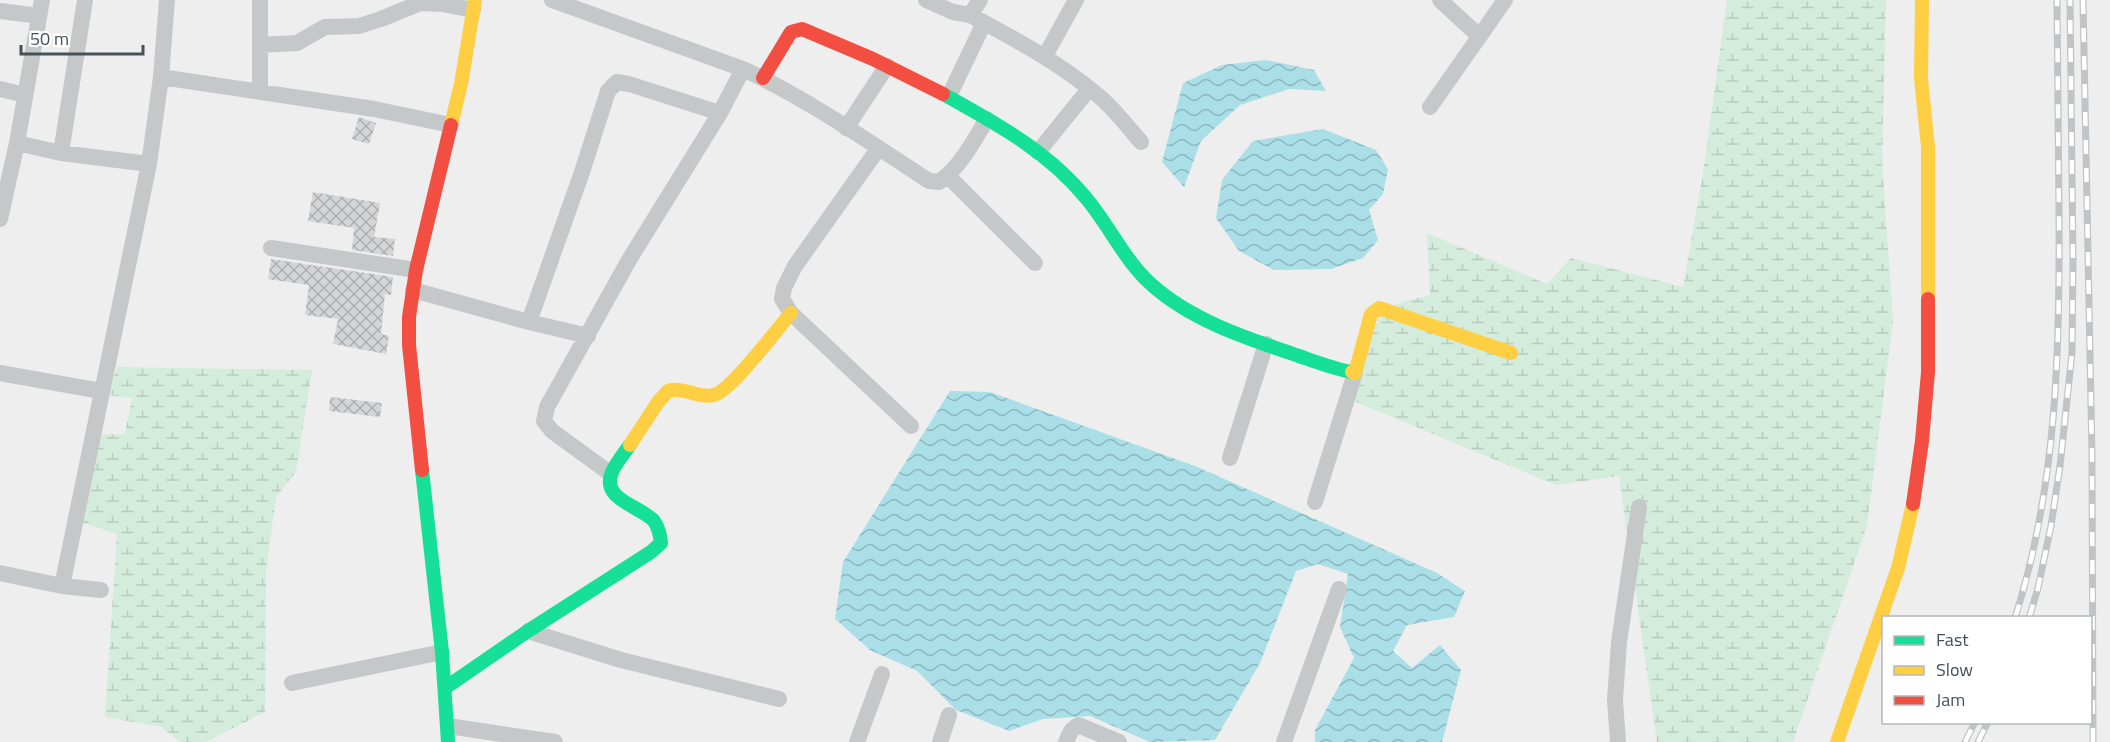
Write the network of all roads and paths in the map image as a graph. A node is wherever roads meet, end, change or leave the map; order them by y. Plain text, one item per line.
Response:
1 (85, 0) edge
2 (167, 0) edge
3 (260, 0) edge
4 (552, 0) edge
5 (926, 0) edge
6 (980, 0) edge
7 (1076, 0) edge
8 (1440, 0) edge
9 (1505, 0) edge
10 (1922, 0) edge
11 (440, 2) edge
12 (474, 5) edge
13 (40, 8) edge
14 (0, 11) edge
15 (977, 19) junction
16 (1479, 36) junction
17 (260, 45) junction
18 (1045, 56) junction
19 (887, 66) junction
20 (743, 69) junction
21 (161, 77) junction
22 (763, 78) junction
23 (0, 89) edge
24 (1089, 89) junction
25 (260, 90) junction
26 (25, 95) junction
27 (949, 96) junction
28 (1430, 106) dead end
29 (720, 113) junction
30 (987, 119) junction
31 (451, 125) junction
32 (846, 128) junction
33 (1142, 142) dead end
34 (16, 143) junction
35 (878, 148) junction
36 (1038, 152) junction
37 (61, 153) junction
38 (149, 164) junction
39 (948, 176) junction
40 (0, 219) edge
41 (272, 248) dead end
42 (1035, 263) dead end
43 (416, 270) junction
44 (413, 290) junction
45 (791, 313) junction
46 (529, 322) junction
47 (588, 336) junction
48 (1266, 344) junction
49 (1511, 353) dead end
50 (0, 373) edge
51 (1355, 373) junction
52 (101, 392) junction
53 (912, 426) dead end
54 (1230, 458) dead end
55 (611, 474) junction
56 (1315, 502) dead end
57 (1639, 507) dead end
58 (0, 573) edge
59 (62, 586) junction
60 (1339, 589) dead end
61 (102, 590) dead end
62 (528, 631) junction
63 (442, 652) junction
64 (882, 674) dead end
65 (292, 683) dead end
66 (445, 688) junction
67 (779, 699) dead end
68 (949, 715) dead end
69 (448, 734) edge
70 (555, 742) edge
71 (858, 742) edge
72 (940, 742) edge
73 (1066, 742) edge
74 (1119, 742) edge
75 (1284, 742) edge
76 (1618, 742) edge
77 (1837, 742) edge

1 - 37 street
2 - 21 street
3 - 17 street
4 - 20 street
5 - 15 street
6 - 15 street
7 - 18 street
8 - 16 street
9 - 16 street
10 - 77 street
11 - 12 street
11 - 17 street
12 - 31 street
13 - 14 street
13 - 26 street
15 - 18 street
15 - 27 street
16 - 28 street
17 - 25 street
18 - 24 street
19 - 22 street
19 - 27 street
19 - 32 street
20 - 22 street
20 - 29 street
21 - 25 street
21 - 38 street
22 - 32 street
23 - 26 street
24 - 33 street
24 - 36 street
25 - 31 street
26 - 34 street
27 - 30 street
29 - 46 street
29 - 47 street
30 - 36 street
30 - 39 street
31 - 43 street
32 - 35 street
34 - 37 street
34 - 40 street
35 - 39 street
35 - 45 street
36 - 48 street
37 - 38 street
38 - 52 street
39 - 42 street
41 - 43 street
43 - 44 street
44 - 46 street
44 - 63 street
45 - 53 street
45 - 55 street
46 - 47 street
47 - 55 street
48 - 51 street
48 - 54 street
49 - 51 street
50 - 52 street
51 - 56 street
52 - 59 street
55 - 62 street
57 - 76 street
58 - 59 street
59 - 61 street
60 - 75 street
62 - 66 street
62 - 67 street
63 - 65 street
63 - 66 street
64 - 71 street
66 - 69 street
68 - 72 street
69 - 70 street
73 - 74 street

